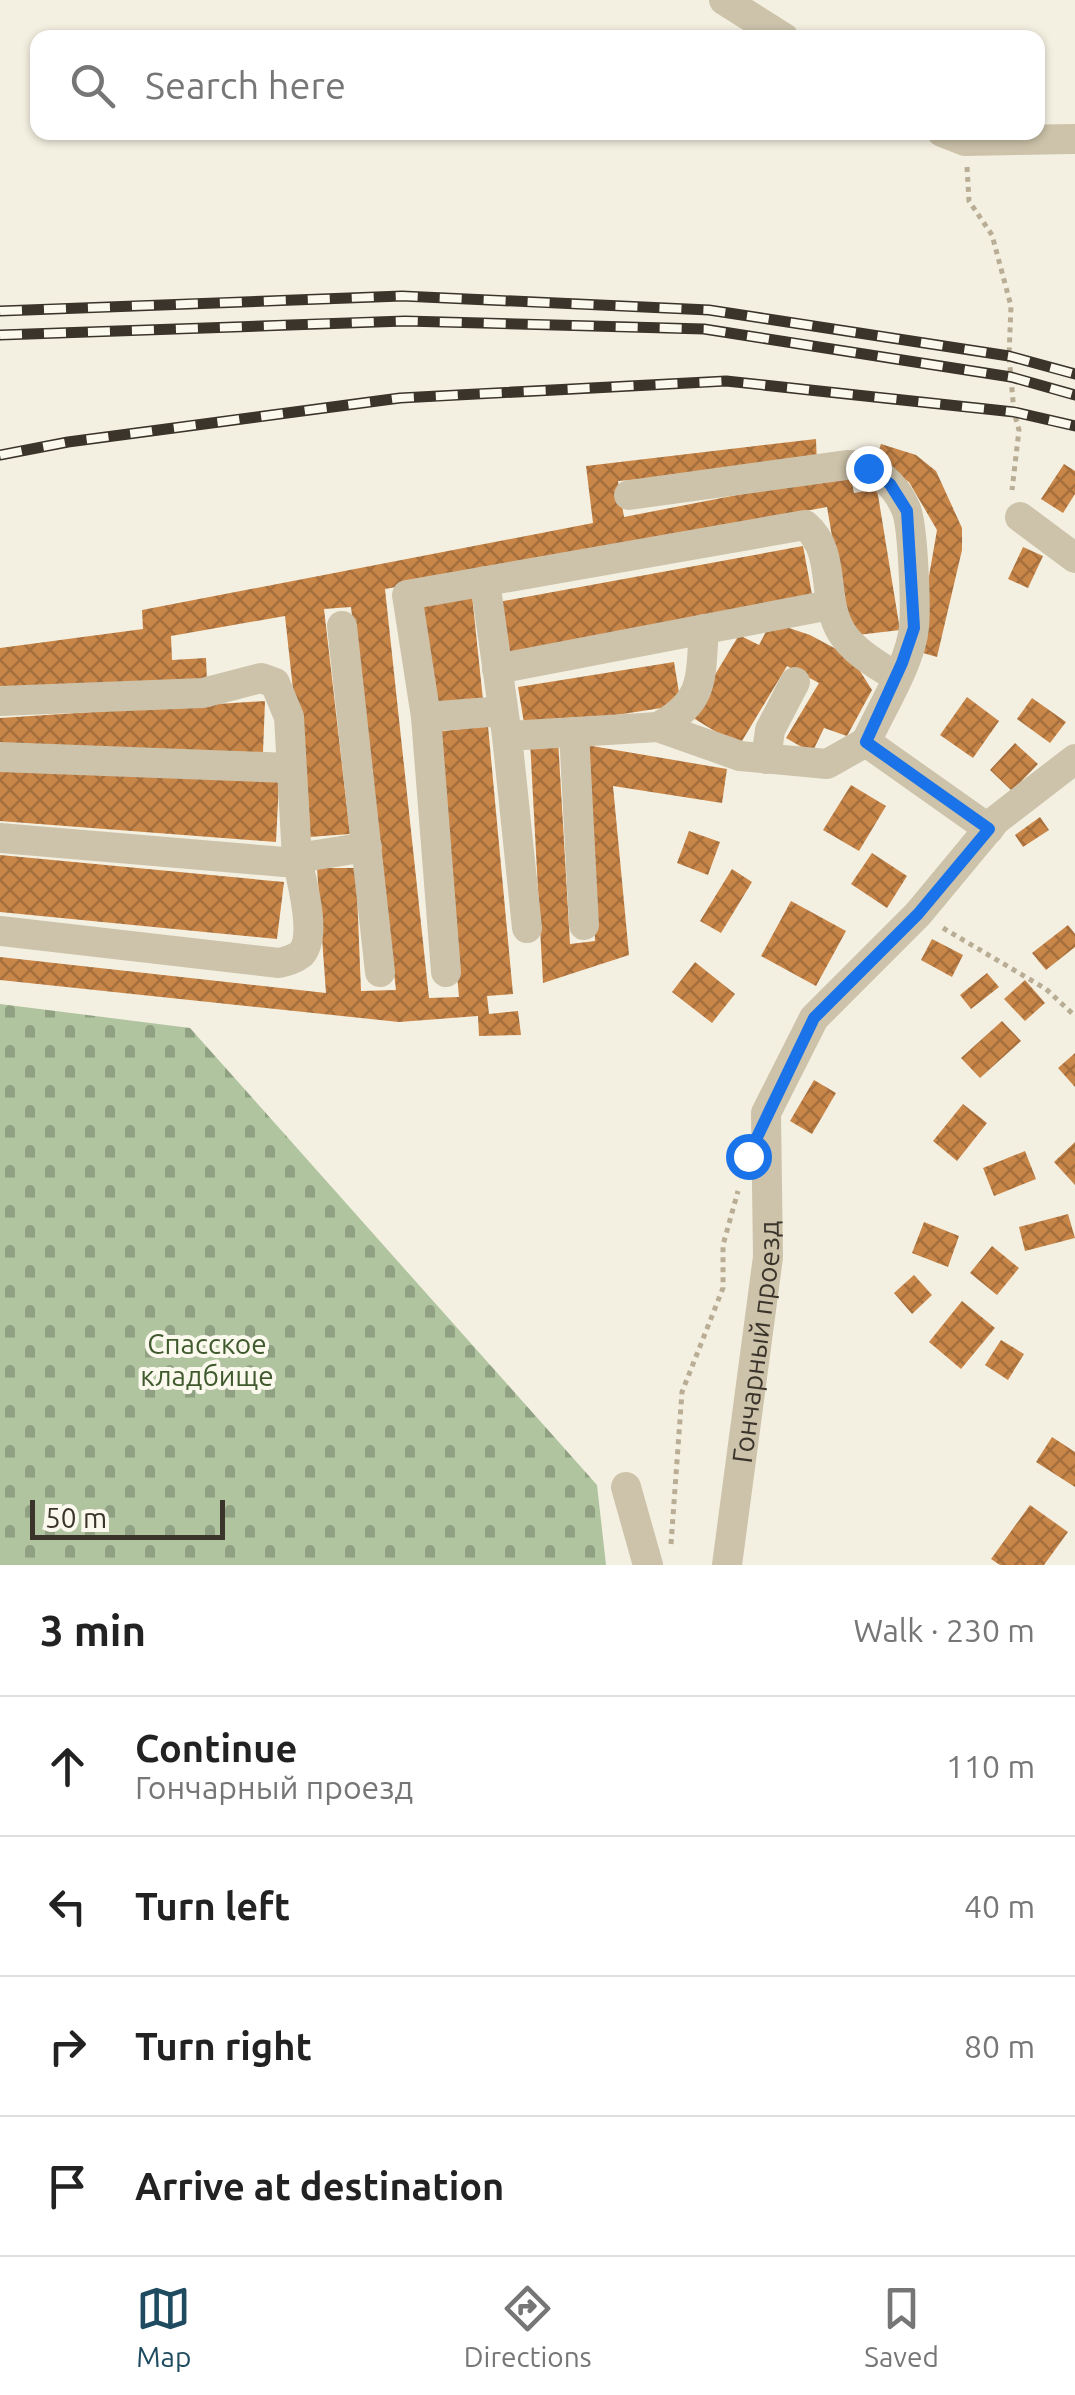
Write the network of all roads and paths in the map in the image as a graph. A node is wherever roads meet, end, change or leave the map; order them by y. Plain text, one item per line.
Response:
1 (724, 0) edge
2 (771, 30) edge
3 (1045, 139) edge
4 (1075, 139) edge
5 (954, 140) edge
6 (629, 495) dead end
7 (1020, 517) joint
8 (1075, 558) edge
9 (486, 581) junction
10 (830, 605) junction
11 (342, 626) dead end
12 (704, 629) junction
13 (497, 669) junction
14 (896, 677) junction
15 (795, 682) dead end
16 (0, 701) edge
17 (426, 717) junction
18 (505, 724) junction
19 (658, 727) junction
20 (574, 732) junction
21 (866, 742) junction
22 (0, 757) edge
23 (766, 758) junction
24 (1075, 759) edge
25 (290, 768) junction
26 (989, 829) junction
27 (0, 838) edge
28 (366, 847) junction
29 (297, 858) junction
30 (918, 914) junction
31 (584, 926) dead end
32 (527, 928) dead end
33 (0, 930) edge
34 (380, 972) dead end
35 (446, 972) dead end
36 (1075, 1016) edge
37 (740, 1185) dead end
38 (626, 1487) dead end
39 (656, 1559) edge
40 (727, 1565) edge

1 - 2 street
3 - 4 street
5 - 7 path
6 - 14 street
7 - 8 street
9 - 10 street
9 - 13 street
9 - 17 street
10 - 12 street
10 - 14 street
11 - 28 street
12 - 13 street
12 - 19 street
13 - 18 street
14 - 21 street
15 - 23 street
16 - 25 street
17 - 18 street
17 - 35 street
18 - 20 street
18 - 32 street
19 - 20 street
19 - 23 street
20 - 31 street
21 - 23 street
21 - 26 street
22 - 25 street
24 - 26 street, Гончарный проезд
25 - 29 street
26 - 30 street, Гончарный проезд
27 - 29 street
28 - 29 street
28 - 34 street
29 - 33 street
30 - 36 path
30 - 40 street, Гончарный проезд
37 - 39 path
38 - 39 street

